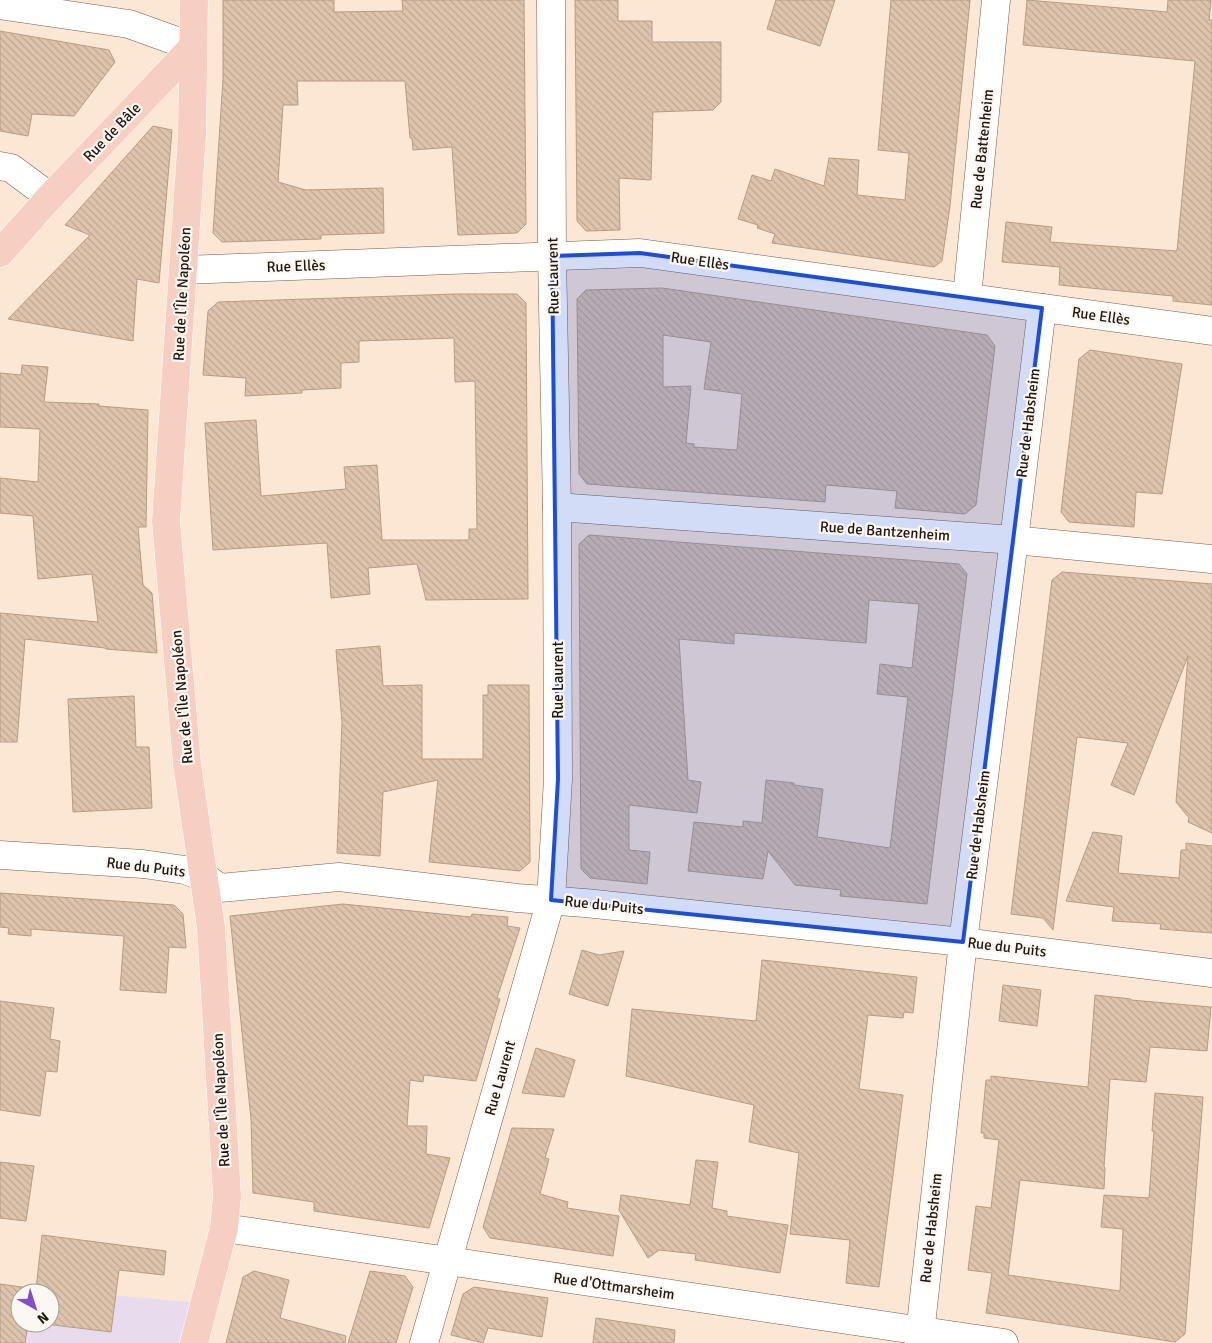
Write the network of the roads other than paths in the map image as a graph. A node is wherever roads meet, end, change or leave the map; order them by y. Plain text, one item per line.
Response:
1 (194, 0) edge
2 (551, 0) edge
3 (996, 0) edge
4 (0, 6) edge
5 (192, 47) junction
6 (0, 166) edge
7 (50, 197) junction
8 (0, 253) edge
9 (552, 256) junction
10 (184, 270) junction
11 (967, 297) junction
12 (1042, 308) junction
13 (1212, 331) edge
14 (557, 508) junction
15 (1014, 540) junction
16 (1212, 559) edge
17 (0, 855) edge
18 (204, 878) junction
19 (551, 900) junction
20 (963, 942) junction
21 (1212, 973) edge
22 (224, 1228) junction
23 (447, 1261) junction
24 (919, 1337) edge
25 (194, 1343) edge
26 (424, 1343) edge
27 (1004, 1343) edge

1 - 5 main road
2 - 9 street, Rue Laurent
3 - 11 street, Rue de Battenheim
4 - 5 street
5 - 7 main road, Rue de Bâle
5 - 10 main road, Rue de l'Île Napoléon
6 - 7 street
7 - 8 main road, Rue de Bâle
9 - 10 street, Rue Ellès
9 - 11 street, Rue Ellès
9 - 14 street, Rue Laurent
10 - 18 main road, Rue de l'Île Napoléon
11 - 12 street, Rue Ellès
12 - 13 street, Rue Ellès
12 - 15 street, Rue de Habsheim
14 - 15 street, Rue de Bantzenheim
14 - 19 street, Rue Laurent
15 - 16 street, Rue de Bantzenheim
15 - 20 street, Rue de Habsheim
17 - 18 street, Rue du Puits
18 - 19 street, Rue du Puits
18 - 22 main road, Rue de l'Île Napoléon
19 - 20 street, Rue du Puits
19 - 23 street, Rue Laurent
20 - 21 street, Rue du Puits
20 - 24 street, Rue de Habsheim
22 - 23 street, Rue d'Ottmarsheim
22 - 25 main road, Rue de l'Île Napoléon
23 - 24 street, Rue d'Ottmarsheim
23 - 26 street, Rue Laurent
24 - 27 street, Rue d'Ottmarsheim

